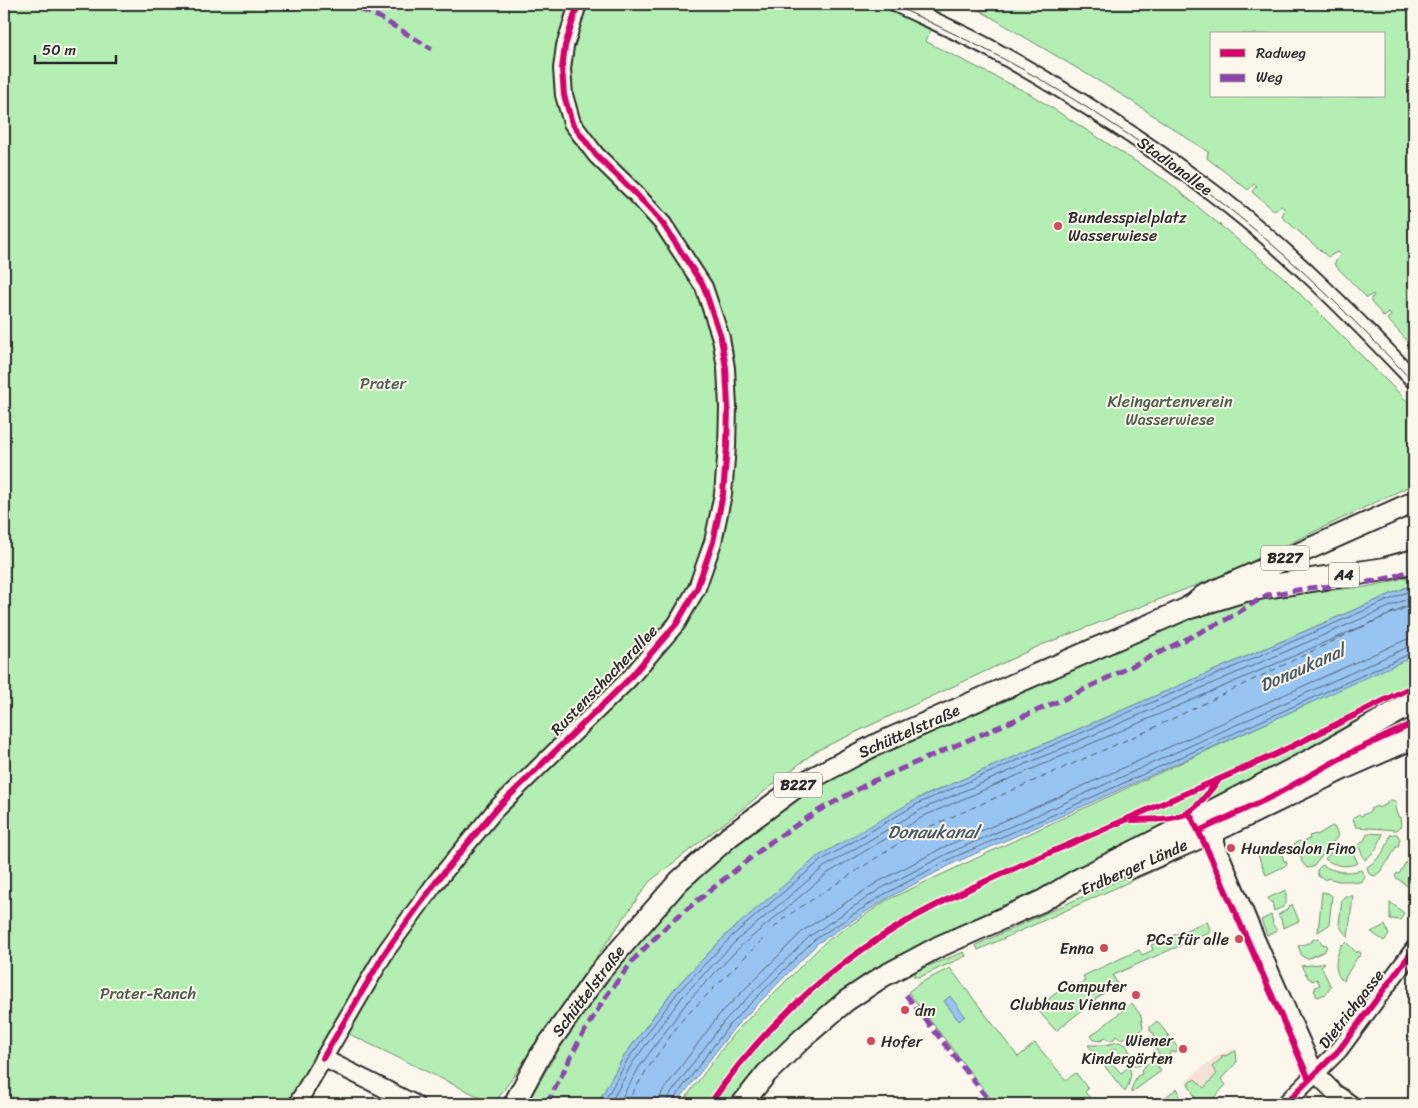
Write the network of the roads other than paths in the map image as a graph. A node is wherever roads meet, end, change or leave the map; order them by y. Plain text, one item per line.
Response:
1 (578, 4) edge
2 (897, 4) edge
3 (1414, 380) edge
4 (1414, 502) edge
5 (1414, 560) edge
6 (1190, 607) junction
7 (1414, 702) edge
8 (1414, 738) edge
9 (1228, 804) junction
10 (1194, 821) joint
11 (1216, 830) junction
12 (1042, 901) junction
13 (1414, 949) edge
14 (323, 1058) junction
15 (1315, 1073) junction
16 (411, 1103) edge
17 (297, 1104) edge
18 (514, 1104) edge
19 (742, 1104) edge
20 (1285, 1104) edge
21 (1351, 1104) edge

1 - 14 street, Rustenschacherallee
2 - 3 street, Stadionallee
4 - 6 main road, Schüttelstraße / B227
5 - 6 highway, A4
6 - 18 main road, Schüttelstraße / B227
7 - 9 highway
8 - 11 main road, Erdberger Lände
9 - 10 highway
9 - 11 street
10 - 12 main road, Erdberger Lände
11 - 12 main road, Erdberger Lände
11 - 15 street
12 - 19 main road, Erdberger Lände
13 - 15 street, Dietrichgasse
14 - 16 street
14 - 17 street, Rustenschacherallee
15 - 20 street, Dietrichgasse
15 - 21 street

